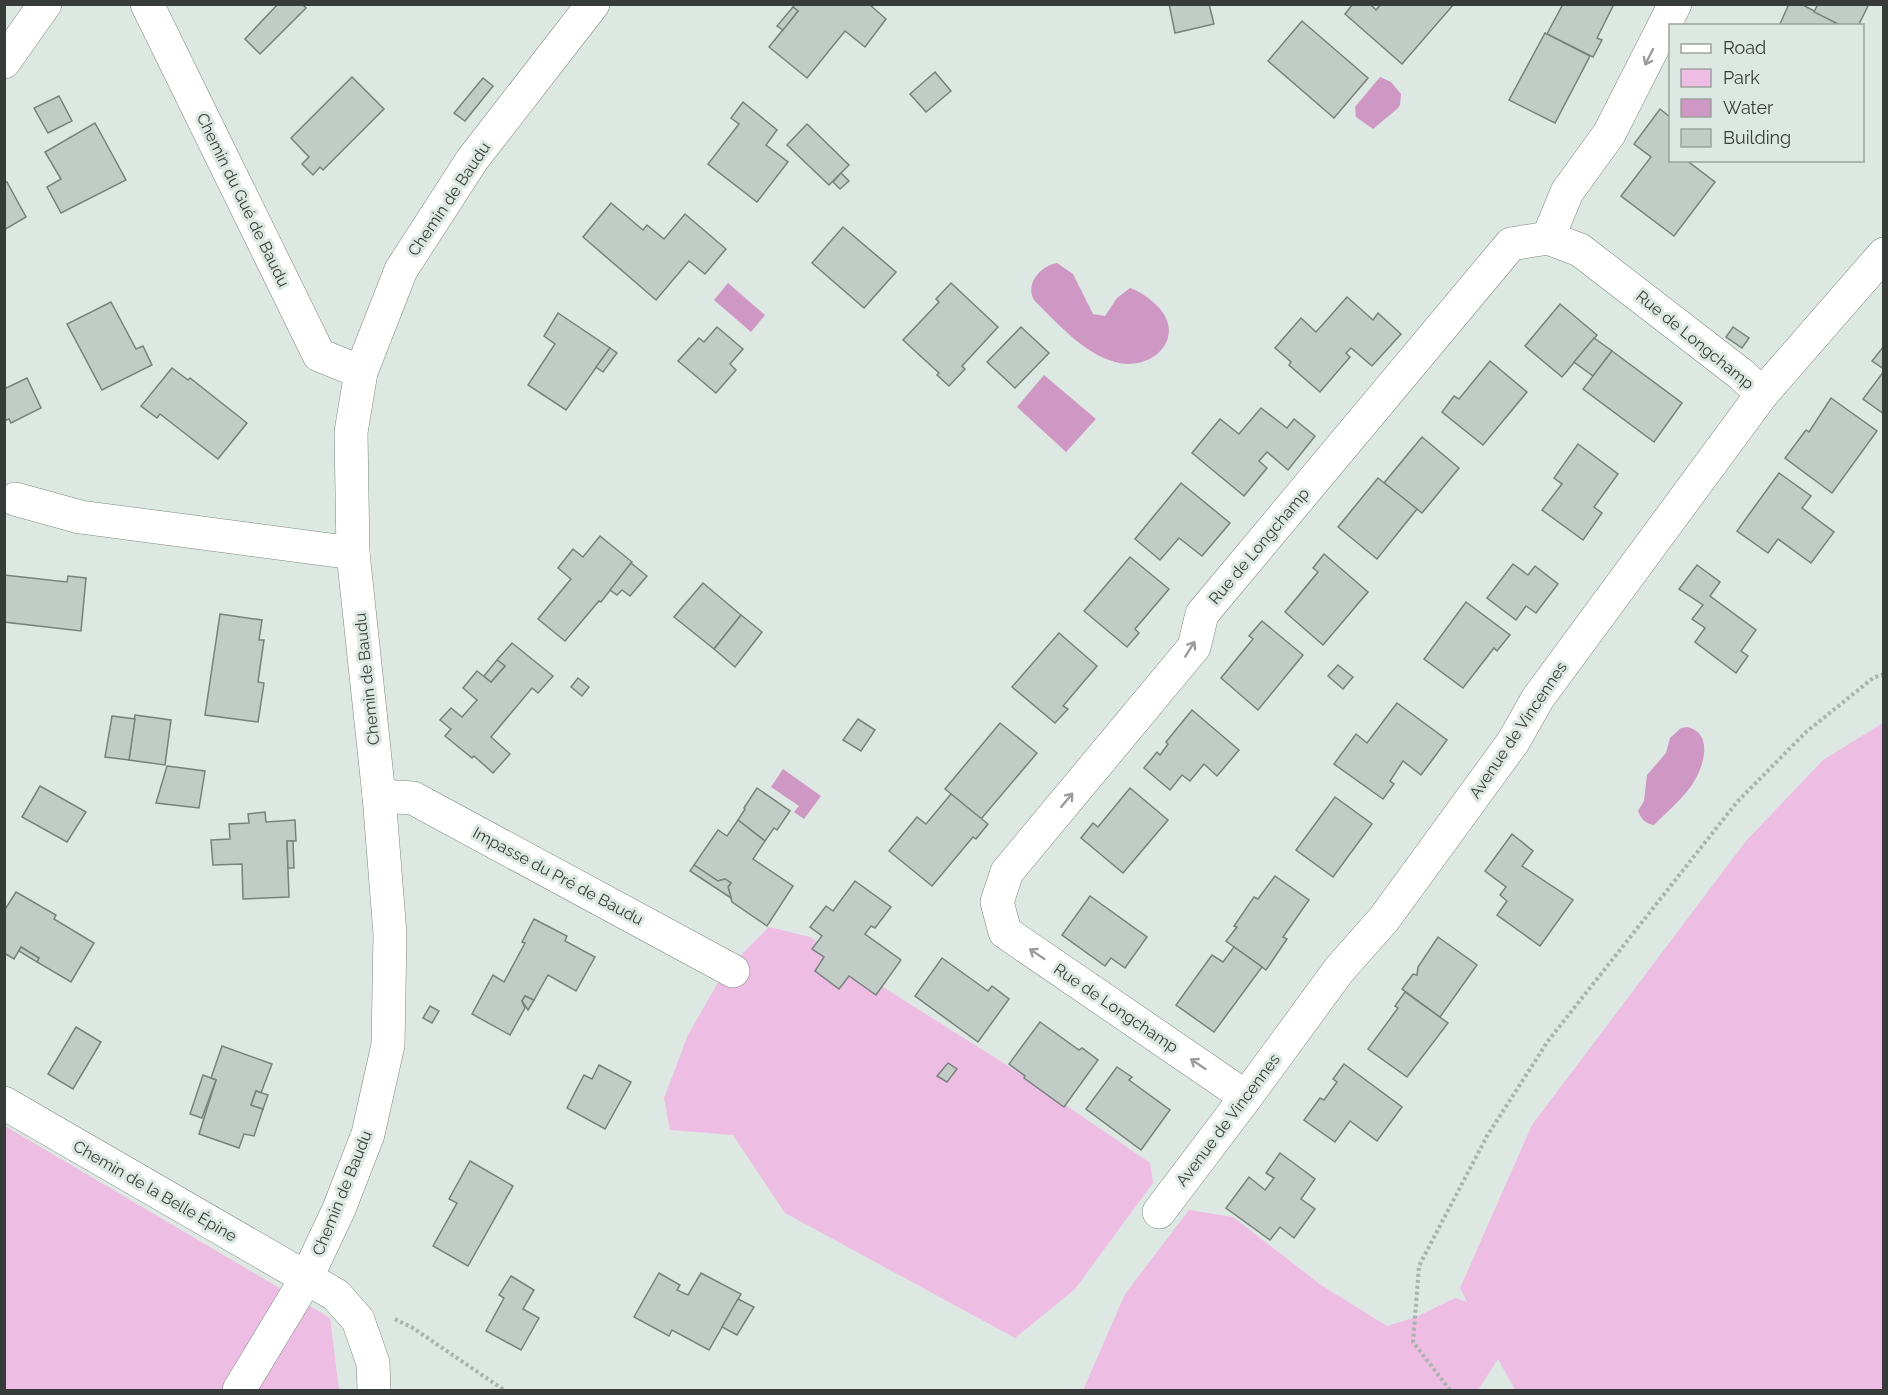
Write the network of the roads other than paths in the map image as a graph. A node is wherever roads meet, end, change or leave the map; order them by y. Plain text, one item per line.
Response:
1 (45, 4) edge
2 (147, 4) edge
3 (593, 4) edge
4 (1676, 4) edge
5 (4, 62) edge
6 (1548, 238) junction
7 (1884, 254) edge
8 (361, 372) junction
9 (1762, 394) junction
10 (15, 499) dead end
11 (353, 553) junction
12 (379, 796) junction
13 (733, 970) dead end
14 (1246, 1097) junction
15 (4, 1103) edge
16 (1159, 1212) dead end
17 (306, 1279) junction
18 (238, 1390) edge
19 (374, 1390) edge

1 - 5 street
2 - 8 street, Chemin du Gué de Baudu
3 - 8 street, Chemin de Baudu
4 -> 6 street
6 - 9 street, Rue de Longchamp
14 -> 6 street, Rue de Longchamp
7 - 9 street, Avenue de Vincennes
8 - 11 street, Chemin de Baudu
9 - 14 street, Avenue de Vincennes
10 - 11 street
11 - 12 street, Chemin de Baudu
12 - 13 street, Impasse du Pré de Baudu
12 - 17 street, Chemin de Baudu
14 - 16 street, Avenue de Vincennes
15 - 17 street, Chemin de la Belle Épine
17 - 18 street, Chemin de Baudu
17 - 19 street, Chemin de la Belle Épine

